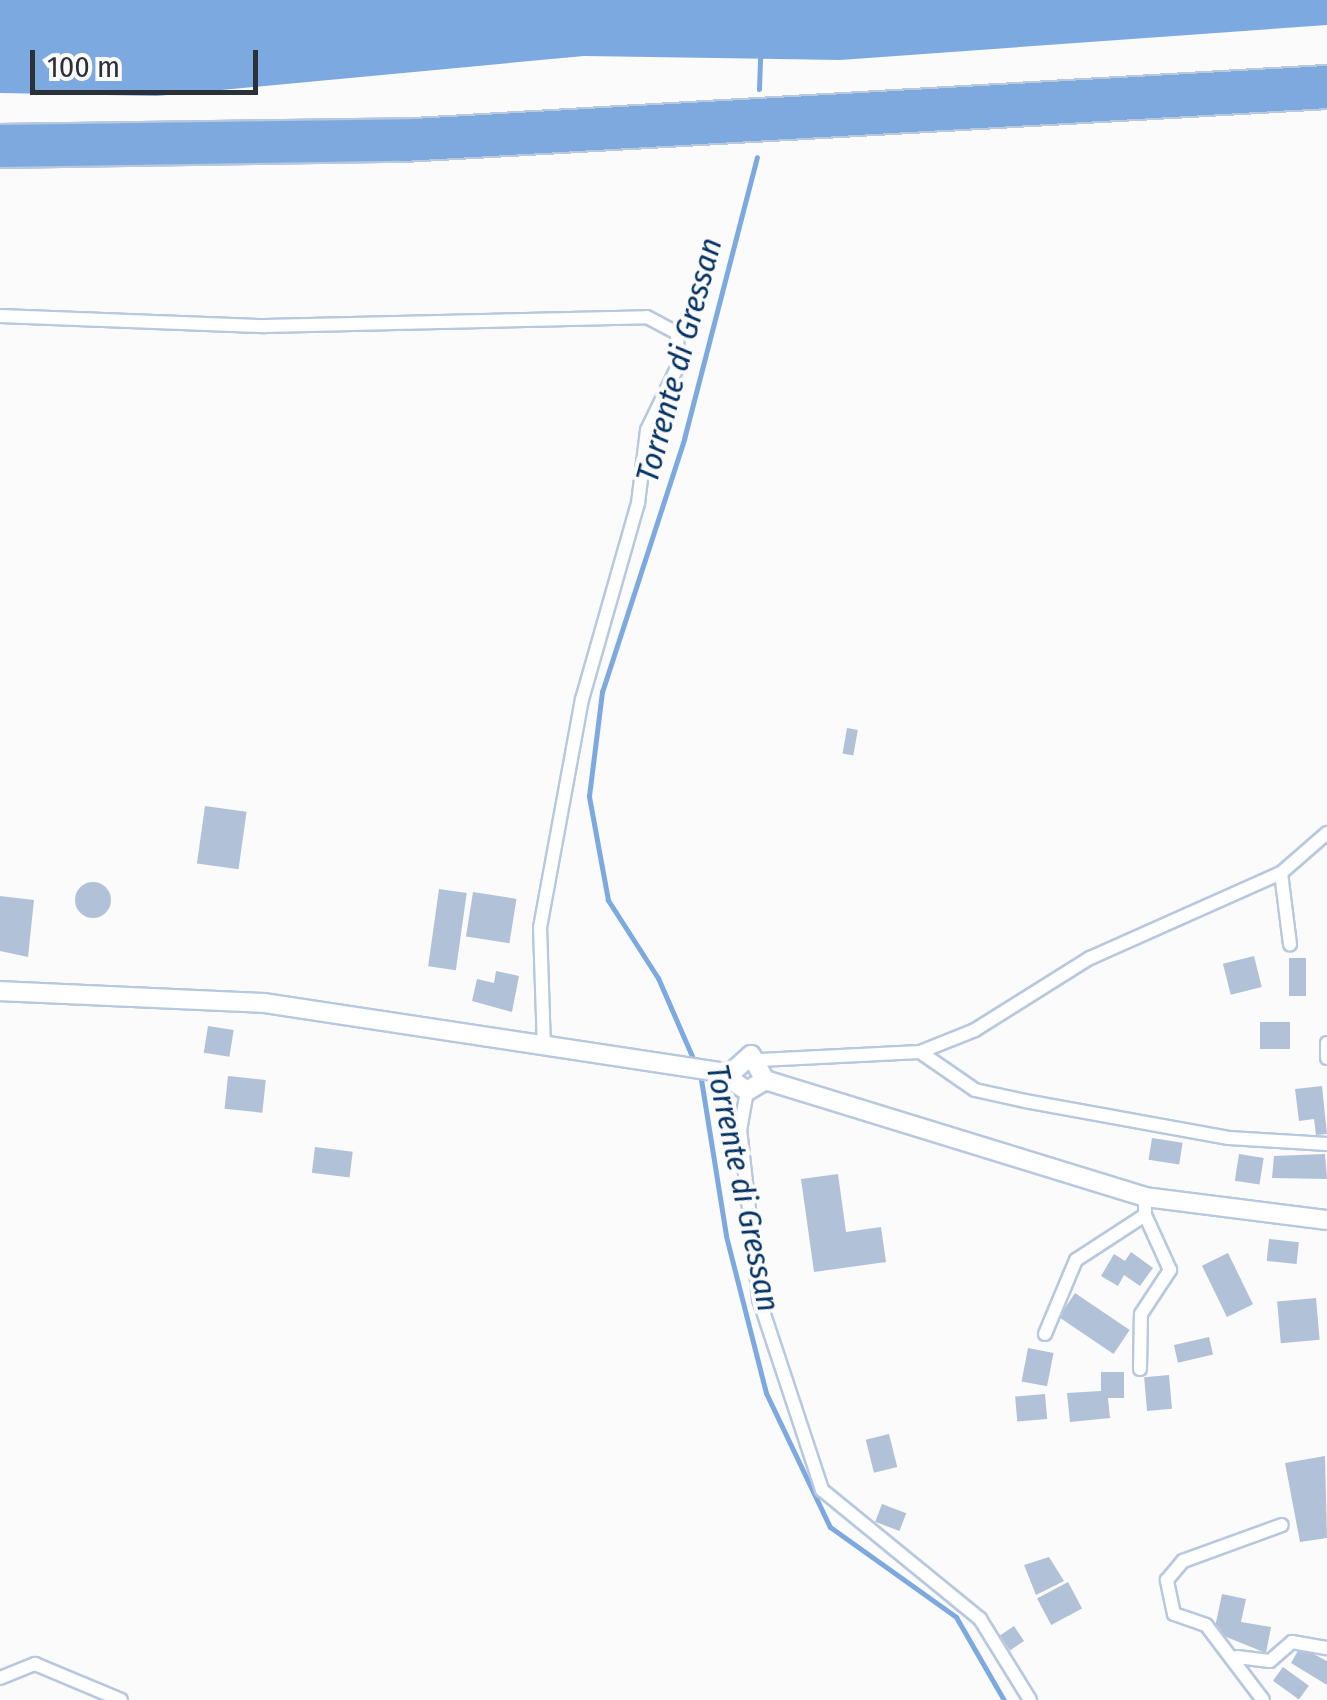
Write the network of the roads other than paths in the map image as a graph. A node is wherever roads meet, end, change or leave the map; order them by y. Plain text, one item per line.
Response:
1 (1327, 77) edge
2 (1327, 97) edge
3 (0, 136) edge
4 (0, 156) edge
5 (0, 316) edge
6 (1327, 833) edge
7 (1281, 873) junction
8 (1290, 944) dead end
9 (0, 990) edge
10 (1327, 1043) edge
11 (544, 1048) junction
12 (920, 1052) junction
13 (1327, 1058) edge
14 (760, 1060) junction
15 (730, 1074) junction
16 (765, 1080) junction
17 (746, 1091) junction
18 (1327, 1144) edge
19 (1145, 1206) junction
20 (1327, 1220) edge
21 (1045, 1334) dead end
22 (1140, 1369) dead end
23 (1282, 1526) dead end
24 (1327, 1648) edge
25 (1237, 1657) junction
26 (0, 1678) edge
27 (122, 1700) edge
28 (1030, 1700) edge
29 (1263, 1700) edge

1 - 3 highway
2 - 4 highway
5 - 11 street
6 - 7 street
7 - 8 street
7 - 12 street
9 - 11 main road
10 - 13 street
11 - 15 main road
12 - 14 street
12 - 18 street
14 - 15 main road
14 - 16 main road
15 - 17 main road
16 - 17 main road
16 - 19 main road
17 - 28 street
19 - 20 main road
19 - 21 street
19 - 22 street
23 - 25 street
24 - 25 street
25 - 29 street
26 - 27 street

